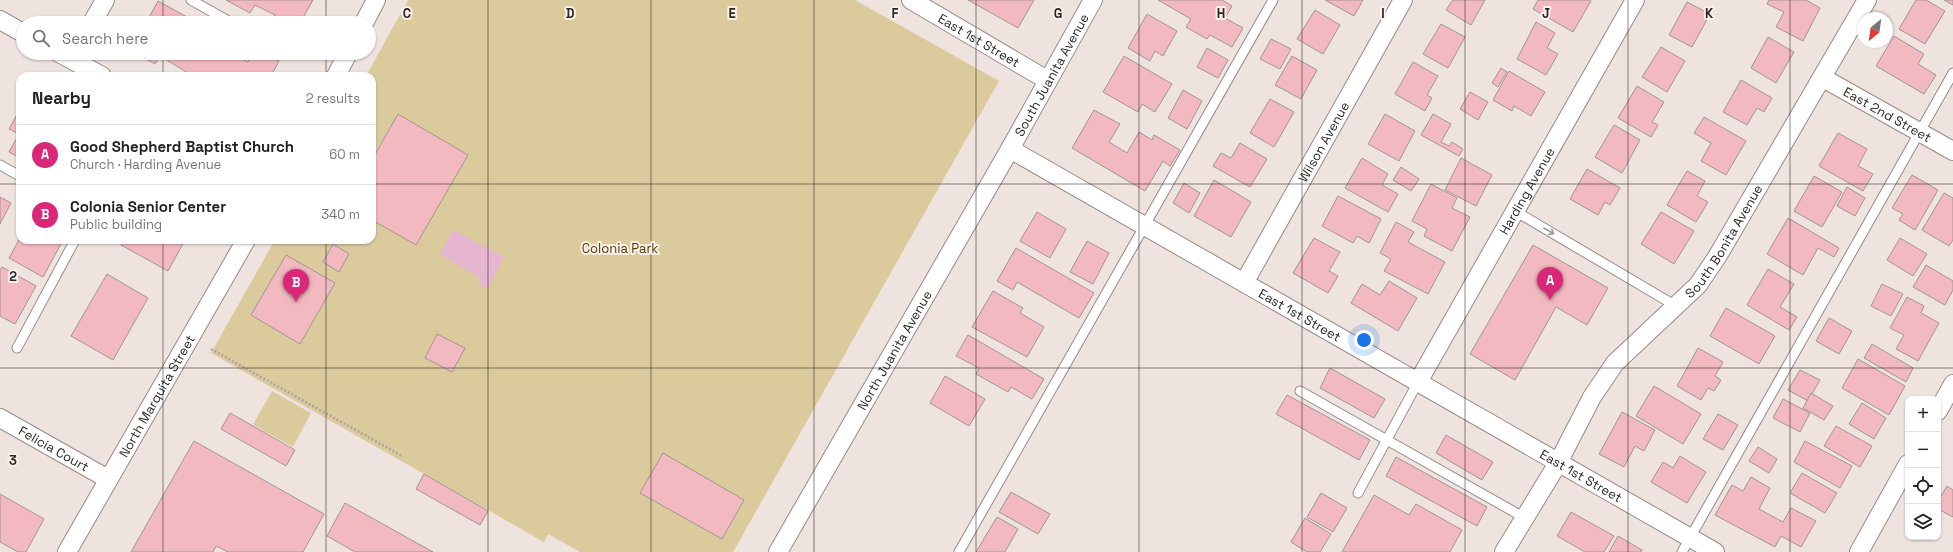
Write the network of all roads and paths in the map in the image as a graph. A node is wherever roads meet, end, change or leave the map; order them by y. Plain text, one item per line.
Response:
1 (105, 0) edge
2 (192, 0) edge
3 (376, 0) edge
4 (913, 0) edge
5 (1093, 0) edge
6 (1272, 0) edge
7 (1403, 0) edge
8 (1635, 0) edge
9 (1867, 0) edge
10 (96, 16) edge
11 (220, 16) edge
12 (368, 16) edge
13 (0, 20) edge
14 (16, 29) edge
15 (76, 60) edge
16 (344, 60) edge
17 (96, 72) edge
18 (338, 72) edge
19 (1953, 73) edge
20 (1823, 78) junction
21 (1047, 80) junction
22 (1920, 132) junction
23 (1010, 149) junction
24 (1953, 150) edge
25 (0, 165) edge
26 (16, 174) edge
27 (1515, 211) junction
28 (1144, 227) junction
29 (73, 244) edge
30 (244, 244) edge
31 (1244, 283) junction
32 (1676, 306) junction
33 (17, 348) dead end
34 (211, 349) dead end
35 (1418, 382) junction
36 (1953, 384) edge
37 (1300, 391) dead end
38 (1941, 406) edge
39 (0, 418) edge
40 (1387, 440) junction
41 (402, 456) dead end
42 (1558, 463) junction
43 (1906, 468) edge
44 (108, 479) junction
45 (1358, 493) dead end
46 (1525, 518) junction
47 (1686, 545) edge
48 (67, 552) edge
49 (778, 552) edge
50 (959, 552) edge
51 (1504, 552) edge
52 (1715, 552) edge
53 (1859, 552) edge

1 - 10 street
2 - 11 lane
3 - 12 street
4 - 21 street, East 1st Street
5 - 21 street, South Juanita Avenue
6 - 28 lane
7 - 31 street, Wilson Avenue
8 - 27 street, Harding Avenue
9 - 20 street, South Bonita Avenue
13 - 14 street
15 - 17 street
16 - 18 street
19 - 22 lane
20 - 22 street, East 2nd Street
20 - 32 street, South Bonita Avenue
21 - 23 street, South Juanita Avenue
22 - 24 street, East 2nd Street
22 - 47 lane
23 - 28 street, East 1st Street
23 - 49 street, North Juanita Avenue
25 - 26 lane
27 -> 32 lane
27 - 35 street, Harding Avenue
28 - 31 street, East 1st Street
28 - 50 lane
29 - 33 lane
30 - 44 street, North Marquita Street
31 - 35 street, East 1st Street
32 - 42 street, South Bonita Avenue
34 - 41 path
35 - 40 lane
35 - 42 street, East 1st Street
36 - 38 street
37 - 40 lane
39 - 44 street, Felicia Court
40 - 45 lane
40 - 46 lane
42 - 46 street, South Bonita Avenue
42 - 47 street, East 1st Street
43 - 53 street
44 - 48 street, North Marquita Street
46 - 51 street, South Bonita Avenue
47 - 52 street, East 1st Street

